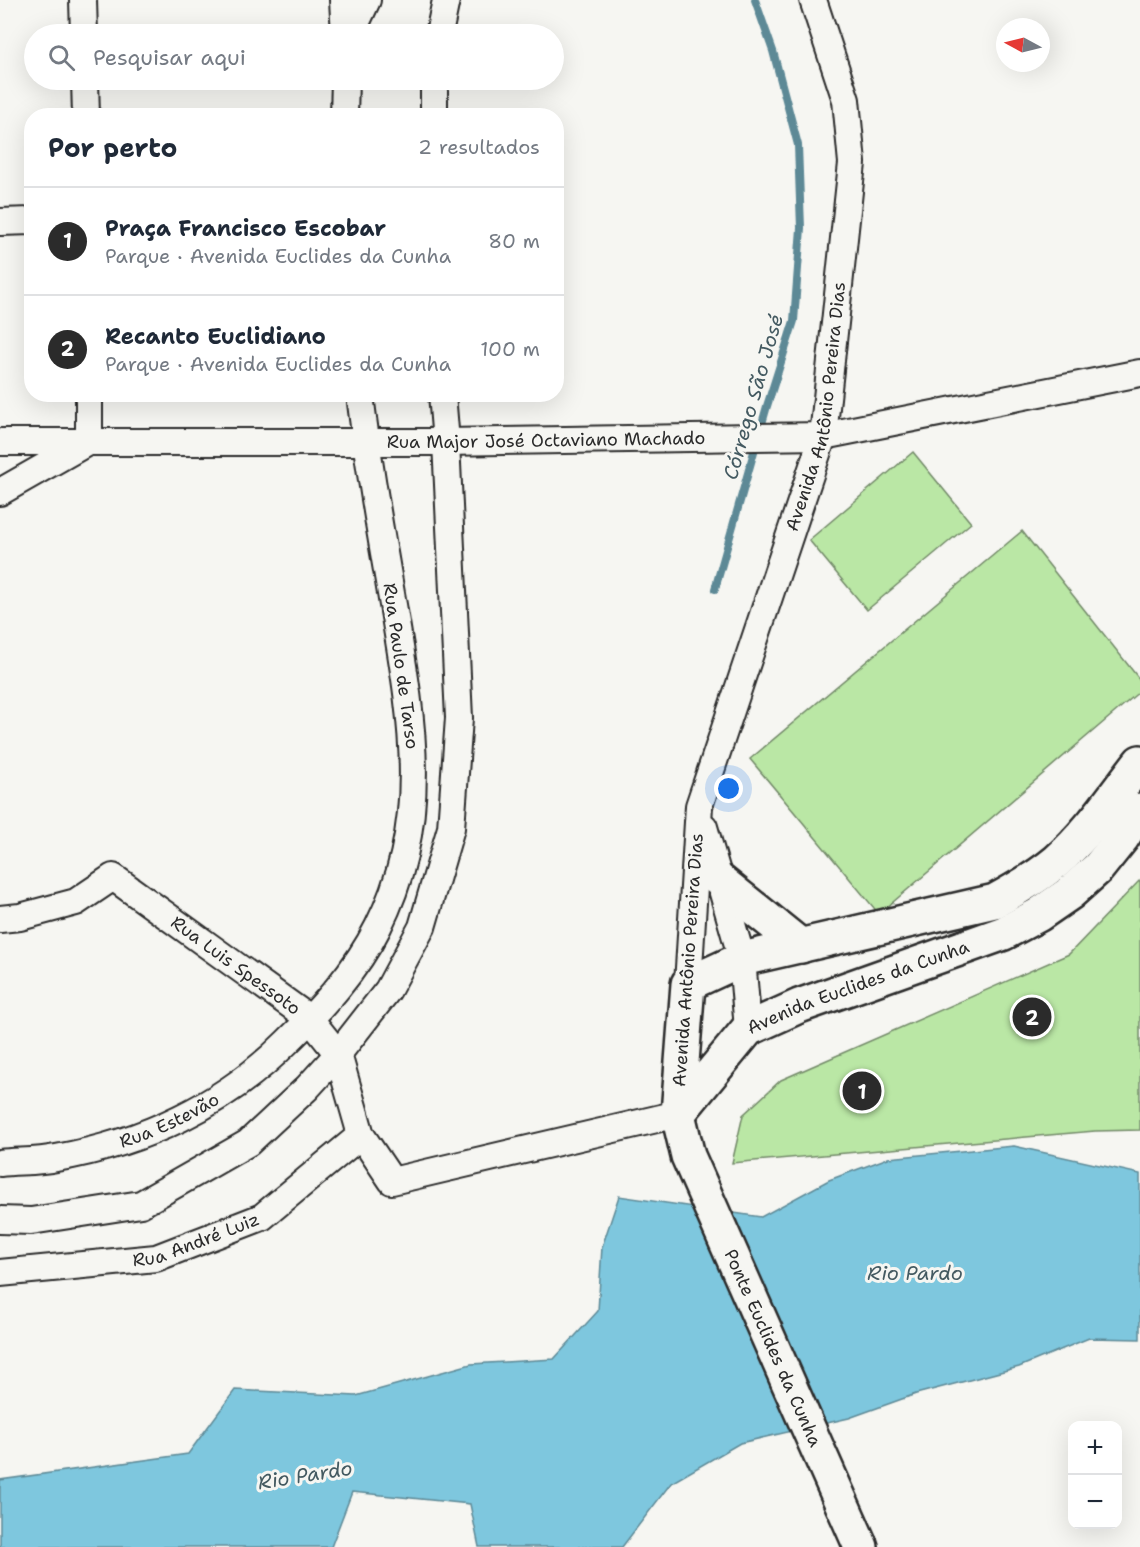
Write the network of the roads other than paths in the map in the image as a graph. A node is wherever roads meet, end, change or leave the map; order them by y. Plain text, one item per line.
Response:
1 (83, 0) edge
2 (343, 0) edge
3 (367, 0) edge
4 (446, 0) edge
5 (813, 0) edge
6 (84, 24) edge
7 (344, 24) edge
8 (356, 24) edge
9 (441, 24) edge
10 (85, 90) edge
11 (345, 90) edge
12 (434, 90) edge
13 (86, 108) edge
14 (344, 108) edge
15 (434, 108) edge
16 (24, 221) edge
17 (0, 222) edge
18 (1140, 374) edge
19 (89, 402) edge
20 (361, 402) edge
21 (443, 402) edge
22 (823, 436) junction
23 (89, 441) junction
24 (365, 441) junction
25 (0, 442) edge
26 (446, 442) junction
27 (0, 492) edge
28 (1140, 762) edge
29 (699, 806) junction
30 (1140, 810) edge
31 (1100, 813) junction
32 (1122, 838) junction
33 (719, 880) junction
34 (0, 919) edge
35 (801, 946) junction
36 (742, 959) junction
37 (688, 984) junction
38 (310, 1019) junction
39 (748, 1029) junction
40 (338, 1054) junction
41 (678, 1114) junction
42 (361, 1135) junction
43 (688, 1156) joint
44 (0, 1163) edge
45 (0, 1220) edge
46 (0, 1273) edge
47 (860, 1544) edge

1 - 6 street
2 - 7 street
3 - 8 street
4 - 9 street
5 - 22 street, Avenida Antônio Pereira Dias
10 - 13 street
11 - 14 street
12 - 15 street
16 - 17 street
18 - 22 street, Rua Major José Octaviano Machado
19 - 23 street
20 - 24 street, Rua Paulo de Tarso
21 - 26 street
22 - 26 street, Rua Major José Octaviano Machado
22 - 29 street, Avenida Antônio Pereira Dias
23 - 24 street, Rua Major José Octaviano Machado
23 - 25 street, Rua Major José Octaviano Machado
23 - 27 street
24 - 26 street, Rua Major José Octaviano Machado
24 - 38 street, Rua Paulo de Tarso
26 - 40 street
28 - 31 main road, Avenida Euclides da Cunha
29 - 33 street, Avenida Antônio Pereira Dias
29 - 37 street, Avenida Antônio Pereira Dias
30 - 32 main road, Avenida Euclides da Cunha
31 - 32 main road
31 - 35 main road, Avenida Euclides da Cunha
32 - 39 main road, Avenida Euclides da Cunha
33 - 35 main road
33 - 36 street, Avenida Antônio Pereira Dias
34 - 38 street, Rua Luis Spessoto
35 - 36 main road, Avenida Euclides da Cunha
36 - 37 main road, Avenida Euclides da Cunha
36 - 39 street, Avenida Antônio Pereira Dias
37 - 41 main road, Avenida Antônio Pereira Dias
38 - 40 street, Rua Luis Spessoto
38 - 44 street, Rua Estevão
39 - 41 main road, Avenida Euclides da Cunha
40 - 42 street, Rua Luis Spessoto
40 - 45 street
41 - 42 street, Rua Luis Spessoto
41 - 43 main road, Avenida Antônio Pereira Dias
42 - 46 street, Rua André Luiz
43 - 47 main road, Ponte Euclides da Cunha

